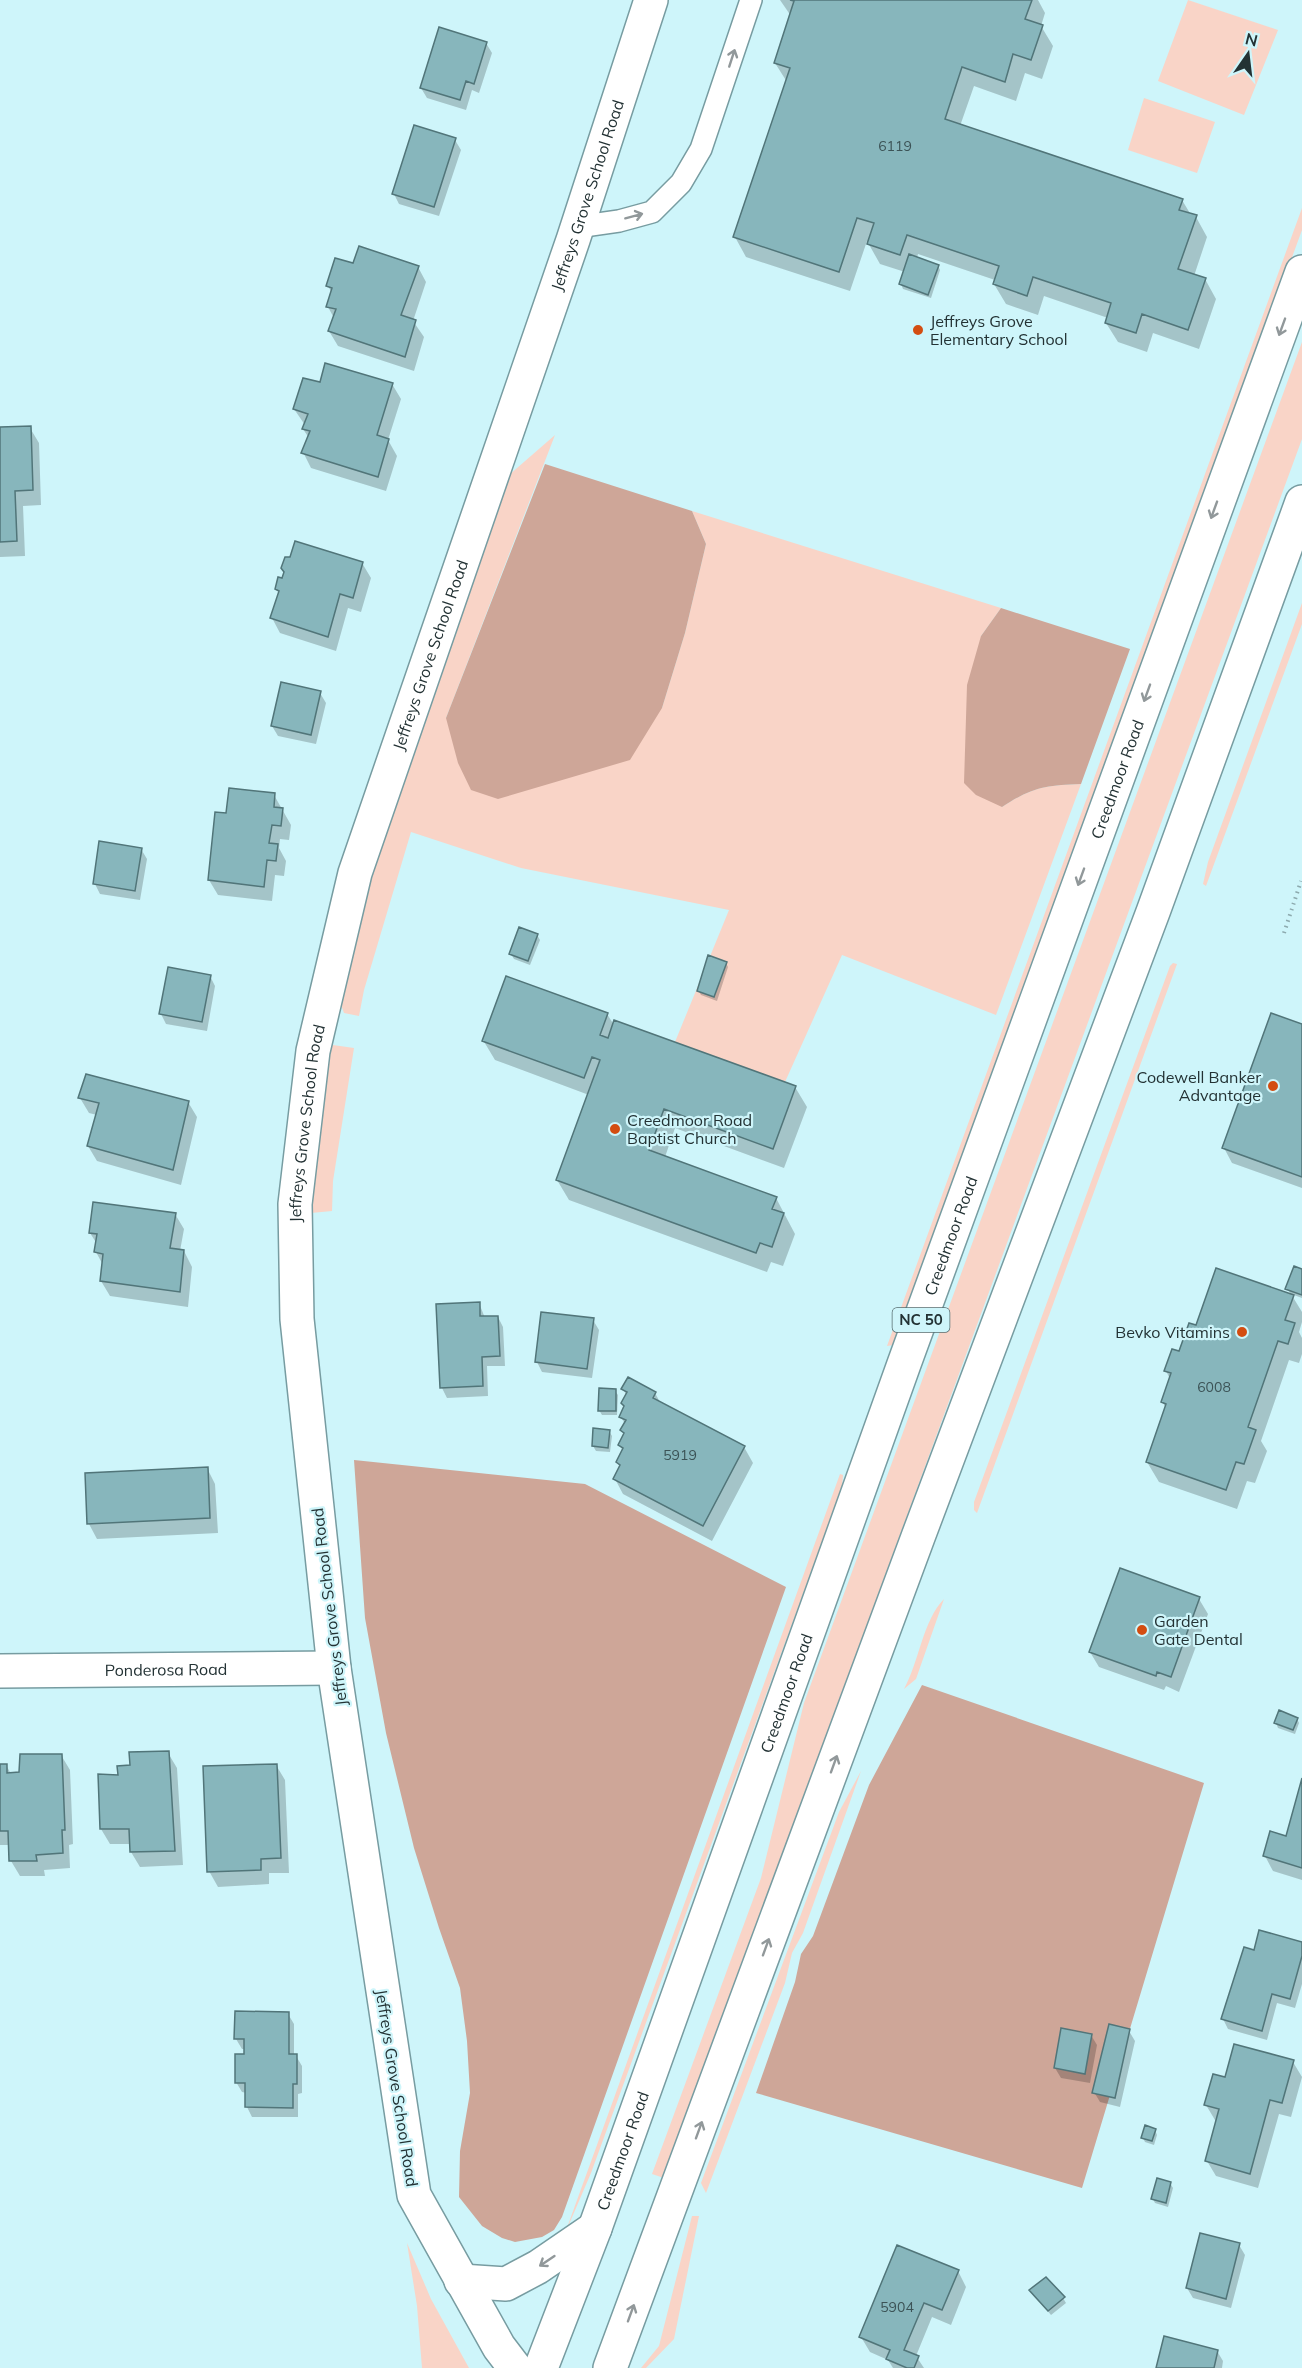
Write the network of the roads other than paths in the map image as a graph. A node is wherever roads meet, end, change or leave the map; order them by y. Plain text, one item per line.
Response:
1 (651, 0) edge
2 (751, 0) edge
3 (577, 227) junction
4 (1302, 272) edge
5 (1302, 502) edge
6 (334, 1668) junction
7 (0, 1671) edge
8 (595, 2228) junction
9 (461, 2280) junction
10 (515, 2368) edge
11 (541, 2368) edge
12 (610, 2368) edge

1 - 3 main road, Jeffreys Grove School Road
3 -> 2 lane
3 - 6 main road, Jeffreys Grove School Road
4 -> 8 main road, Creedmoor Road / NC 50
12 -> 5 main road
6 - 7 main road, Ponderosa Road
6 - 9 main road, Jeffreys Grove School Road
8 -> 9 main road
8 - 11 main road, Creedmoor Road / NC 50
9 - 10 main road, Jeffreys Grove School Road

